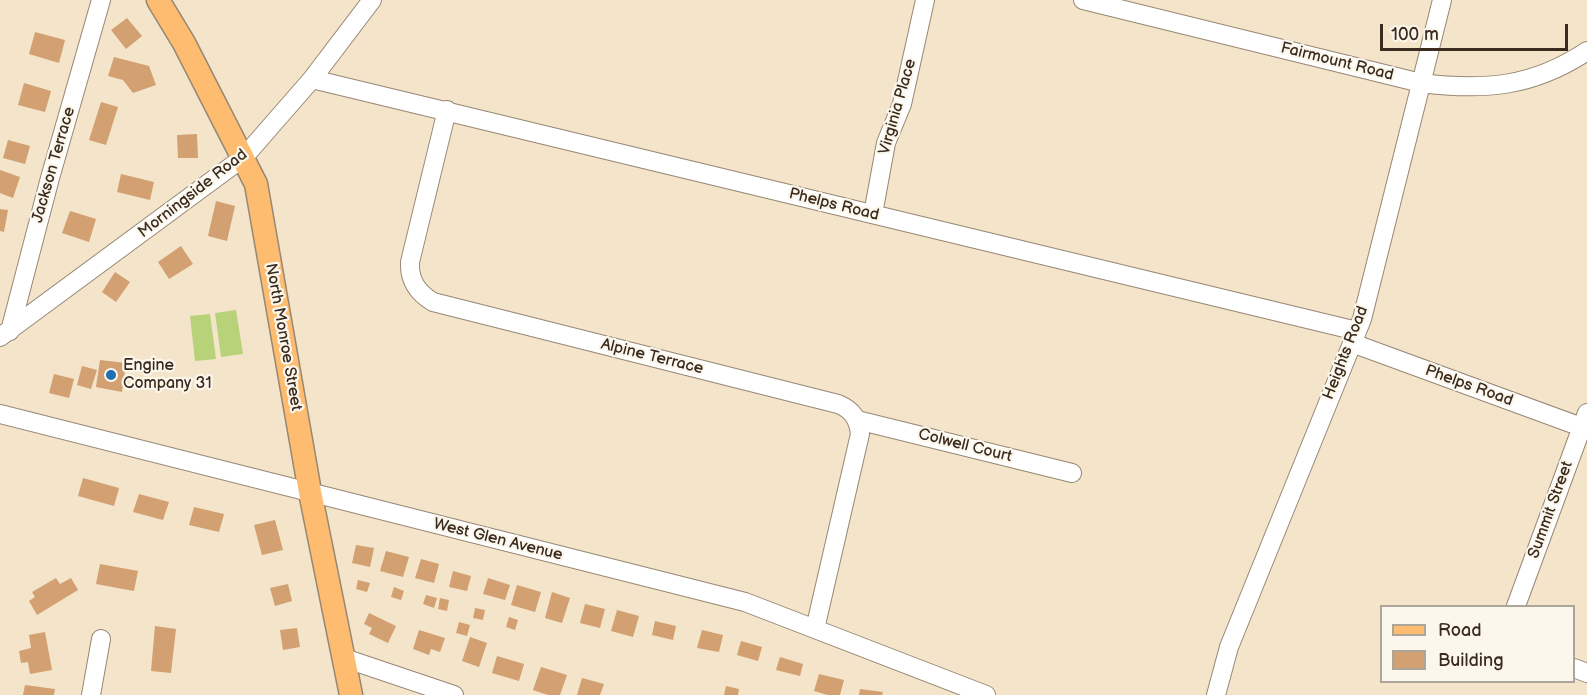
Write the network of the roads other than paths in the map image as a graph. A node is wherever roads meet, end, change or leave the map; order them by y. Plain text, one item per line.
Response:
1 (101, 0) edge
2 (158, 0) edge
3 (372, 0) edge
4 (925, 0) edge
5 (1083, 0) edge
6 (1442, 0) edge
7 (1587, 51) edge
8 (312, 79) junction
9 (1421, 83) junction
10 (447, 110) junction
11 (244, 157) junction
12 (873, 214) junction
13 (5, 334) edge
14 (1354, 337) junction
15 (0, 414) edge
16 (857, 420) junction
17 (1585, 423) edge
18 (1072, 473) dead end
19 (310, 492) junction
20 (1516, 605) edge
21 (814, 629) junction
22 (101, 639) dead end
23 (344, 658) junction
24 (91, 695) edge
25 (351, 695) edge
26 (454, 695) edge
27 (986, 695) edge
28 (1216, 695) edge

1 - 13 street, Jackson Terrace
2 - 11 main road, North Monroe Street
3 - 8 street, Morningside Road
4 - 12 street, Virginia Place
5 - 9 street, Fairmount Road
6 - 9 street, Heights Road
7 - 9 street, Fairmount Road
8 - 10 street, Phelps Road
8 - 11 street, Morningside Road
9 - 14 street, Heights Road
10 - 12 street, Phelps Road
10 - 16 street, Alpine Terrace
11 - 13 street, Morningside Road
11 - 19 main road, North Monroe Street
12 - 14 street, Phelps Road
14 - 17 street, Phelps Road
14 - 28 street, Heights Road
15 - 19 street, West Glen Avenue
16 - 18 street, Colwell Court
16 - 21 street
17 - 20 street, Summit Street
19 - 21 street, West Glen Avenue
19 - 23 main road, North Monroe Street
21 - 27 street, West Glen Avenue
22 - 24 street
23 - 25 main road, North Monroe Street
23 - 26 street

